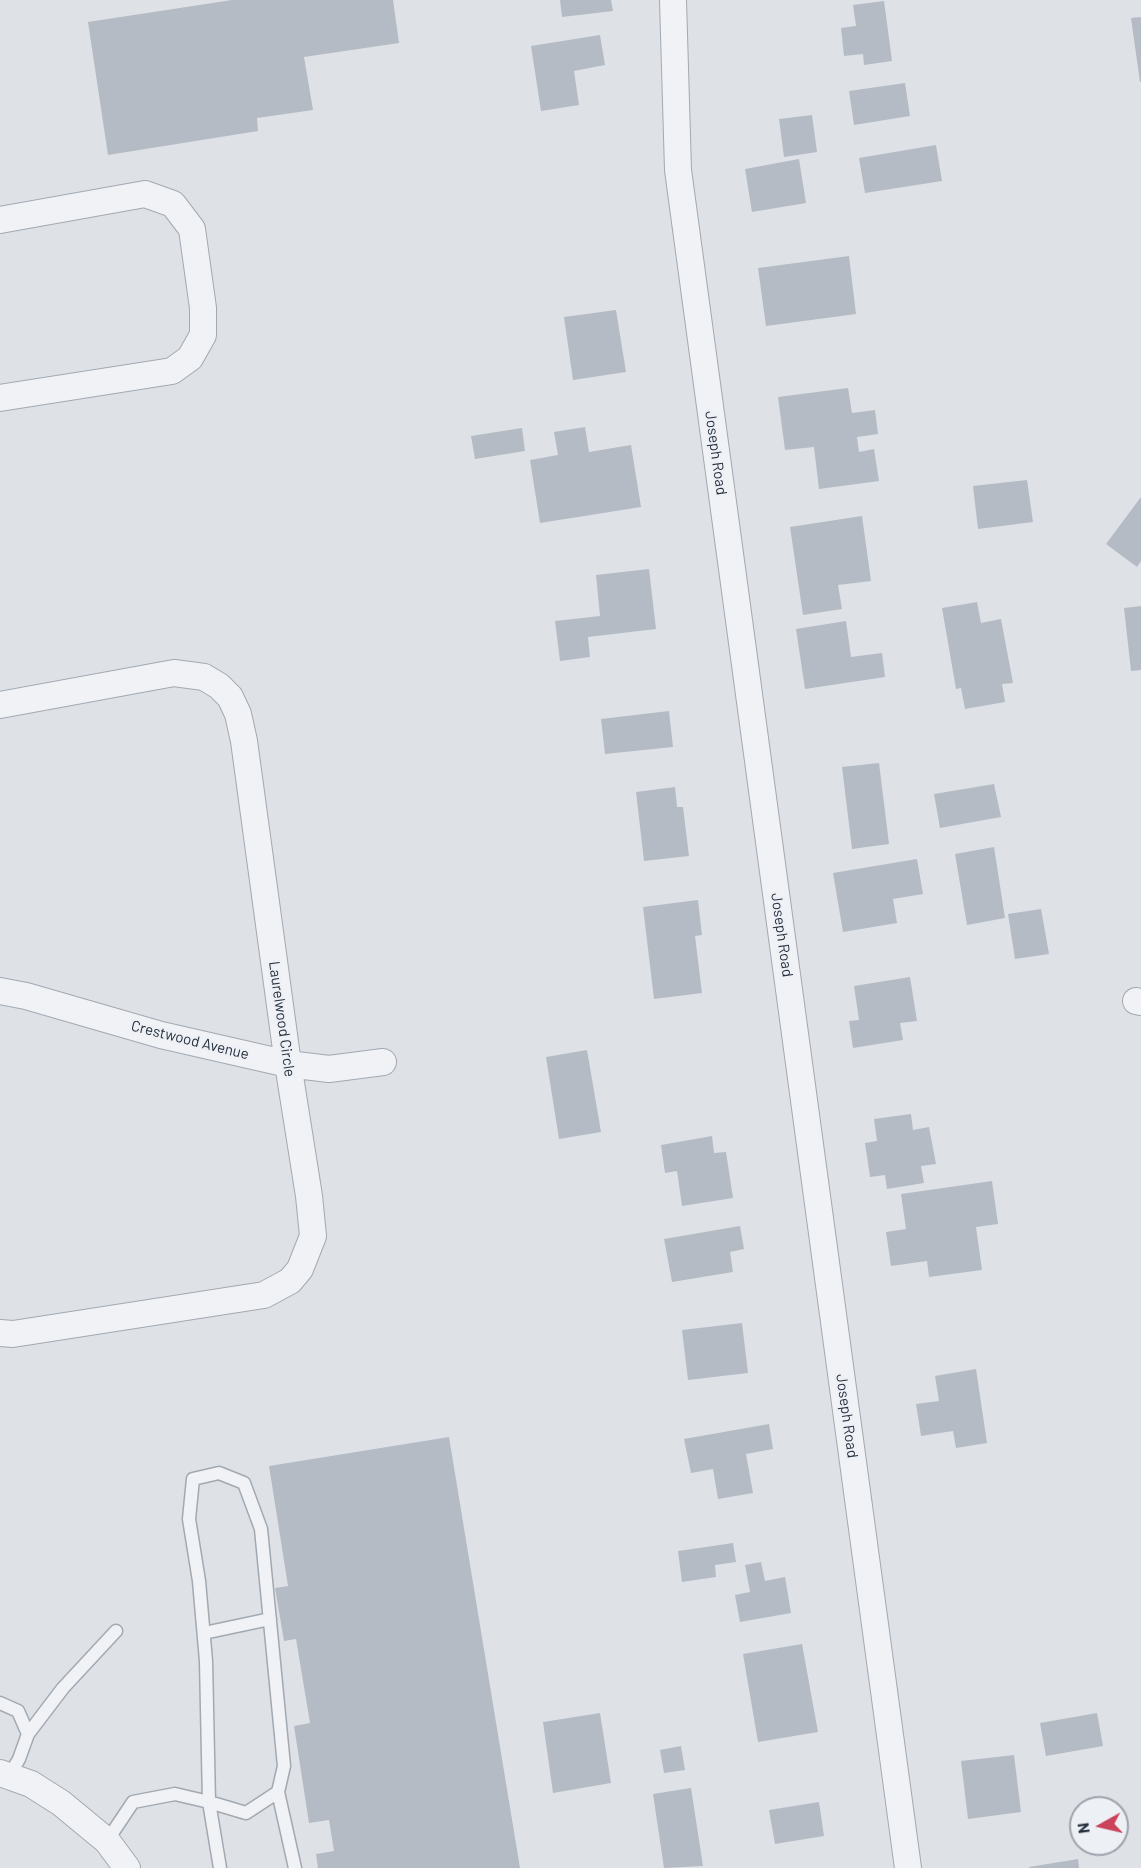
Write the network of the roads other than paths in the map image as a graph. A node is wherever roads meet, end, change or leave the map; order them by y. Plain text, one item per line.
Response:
1 (673, 0) edge
2 (0, 220) edge
3 (0, 398) edge
4 (0, 705) edge
5 (0, 991) edge
6 (383, 1062) dead end
7 (288, 1064) junction
8 (0, 1333) edge
9 (270, 1619) junction
10 (116, 1631) dead end
11 (204, 1633) junction
12 (0, 1703) edge
13 (28, 1734) junction
14 (4, 1775) edge
15 (278, 1792) junction
16 (209, 1802) junction
17 (106, 1841) junction
18 (127, 1868) edge
19 (220, 1868) edge
20 (295, 1868) edge
21 (908, 1868) edge

1 - 21 street, Joseph Road
2 - 3 street
4 - 7 street, Laurelwood Circle
5 - 7 street, Crestwood Avenue
6 - 7 street, Crestwood Avenue
7 - 8 street, Laurelwood Circle
9 - 11 lane
9 - 11 lane
9 - 15 lane
10 - 13 lane
11 - 16 lane
12 - 13 lane
13 - 14 lane
14 - 17 street
15 - 16 lane
15 - 20 lane
16 - 17 lane
16 - 19 lane
17 - 18 street

